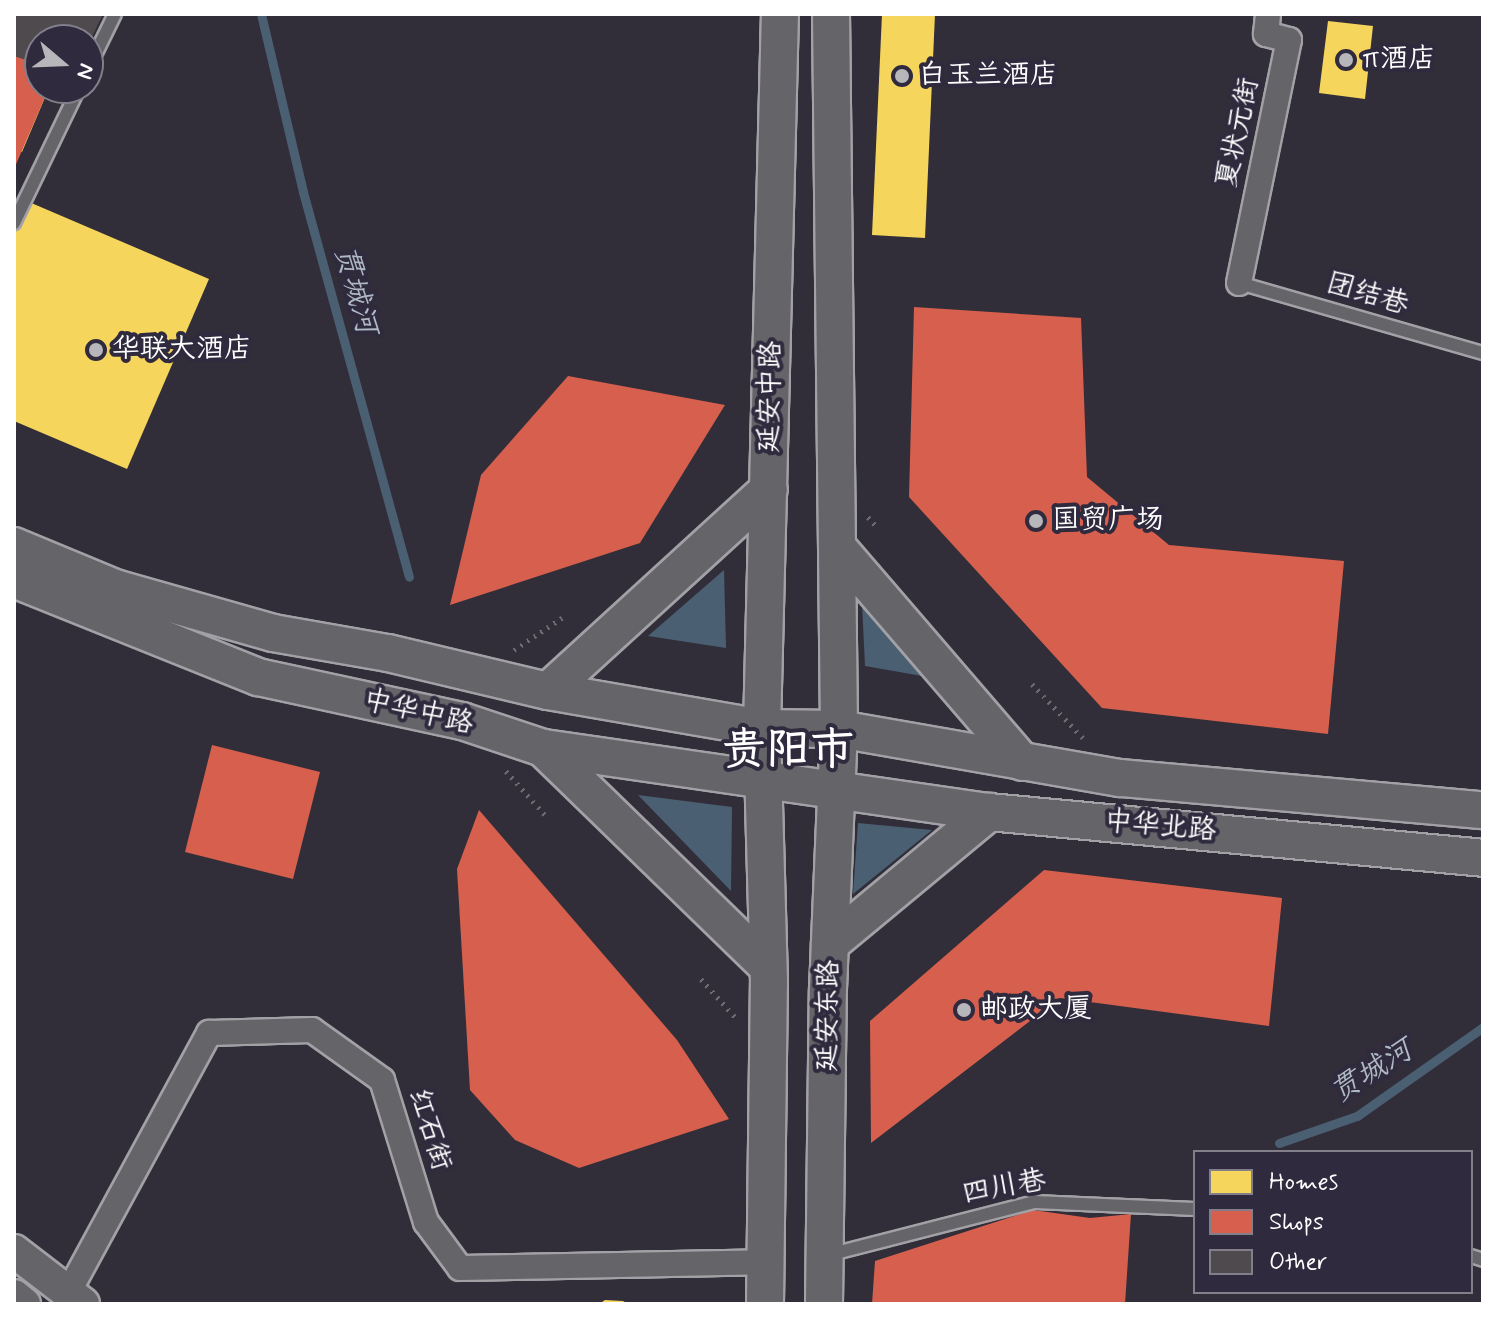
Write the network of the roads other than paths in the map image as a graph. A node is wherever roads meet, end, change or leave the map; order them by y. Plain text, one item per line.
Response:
1 (115, 14) edge
2 (780, 14) edge
3 (831, 14) edge
4 (1268, 14) edge
5 (104, 36) edge
6 (71, 104) edge
7 (14, 223) edge
8 (1239, 283) joint
9 (1483, 353) edge
10 (769, 489) junction
11 (14, 546) edge
12 (839, 549) junction
13 (14, 579) edge
14 (548, 691) junction
15 (762, 728) junction
16 (839, 729) junction
17 (543, 748) junction
18 (1022, 762) junction
19 (765, 780) junction
20 (837, 790) junction
21 (1483, 810) edge
22 (989, 812) junction
23 (1483, 858) edge
24 (830, 944) junction
25 (768, 967) junction
26 (1193, 1209) edge
27 (14, 1251) edge
28 (825, 1256) junction
29 (765, 1262) junction
30 (14, 1296) edge
31 (75, 1298) edge
32 (24, 1304) edge
33 (765, 1304) edge
34 (824, 1304) edge

1 - 5 lane
2 - 10 main road, 延安中路
3 - 12 main road
4 - 8 street, 夏状元街
6 - 7 lane
8 - 9 lane, 团结巷
10 - 14 main road
10 - 15 main road, 延安中路
11 - 14 main road, 中华中路
12 - 16 main road
12 - 18 main road
13 - 17 main road, 中华中路
14 - 15 main road, 中华中路
15 - 16 main road, 中华中路
15 - 19 main road, 延安中路
16 - 18 main road, 中华北路
16 - 20 main road, 延安东路
17 - 19 main road, 中华中路
17 - 25 main road
18 - 21 main road, 中华北路
19 - 20 main road, 中华中路
19 - 25 main road
20 - 22 main road, 中华北路
20 - 24 main road, 延安东路
22 - 23 main road, 中华北路
22 - 24 main road
24 - 28 main road, 延安东路
25 - 29 main road
26 - 28 lane, 四川巷
27 - 31 main road
28 - 34 main road, 延安东路
29 - 31 street, 红石街
29 - 33 main road
30 - 32 main road

